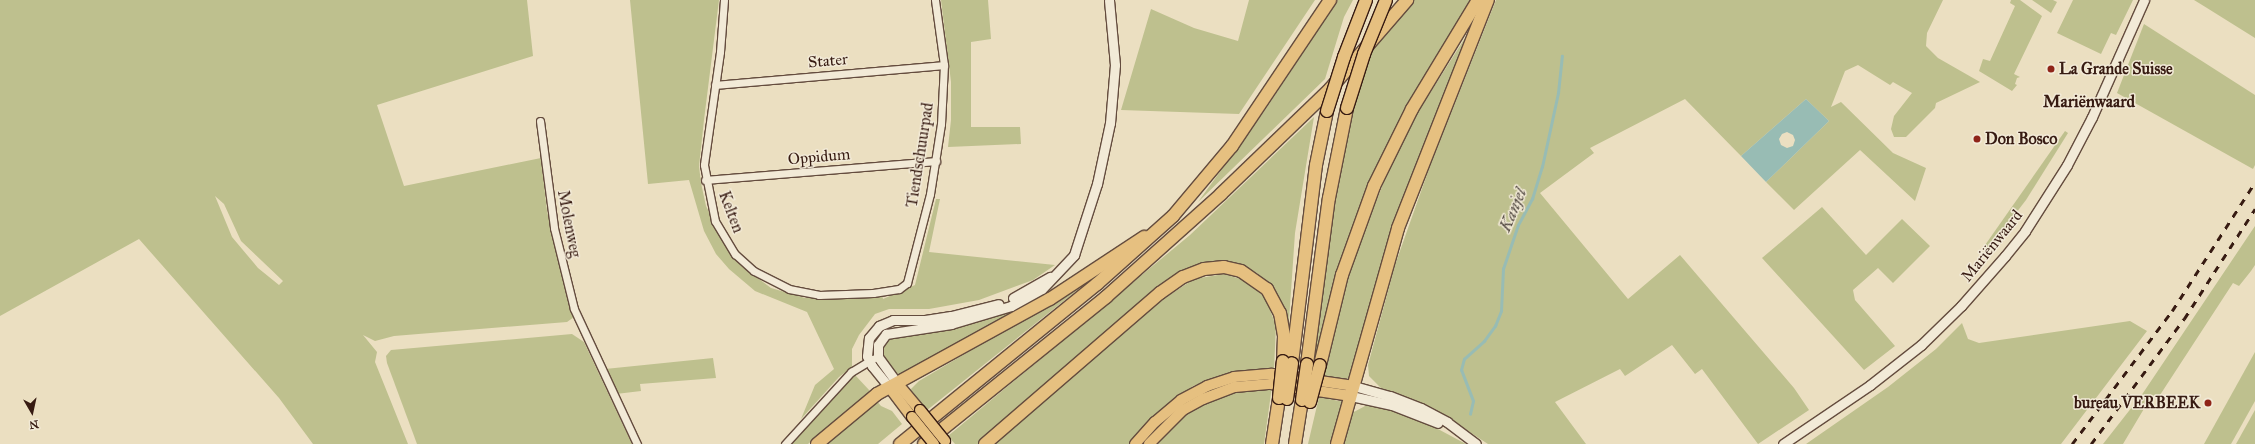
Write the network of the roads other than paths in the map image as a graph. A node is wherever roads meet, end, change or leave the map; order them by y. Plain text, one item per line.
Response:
1 (724, 0) edge
2 (935, 0) edge
3 (1109, 0) edge
4 (1330, 0) edge
5 (1366, 0) edge
6 (1386, 0) edge
7 (1396, 0) edge
8 (1407, 0) edge
9 (1478, 0) edge
10 (1488, 0) edge
11 (2144, 0) edge
12 (944, 65) junction
13 (715, 85) junction
14 (1315, 102) junction
15 (540, 121) dead end
16 (936, 161) junction
17 (705, 180) junction
18 (1161, 227) junction
19 (1055, 275) junction
20 (903, 288) joint
21 (878, 357) junction
22 (869, 361) junction
23 (1287, 362) junction
24 (893, 385) junction
25 (1352, 391) junction
26 (1283, 399) junction
27 (1306, 401) junction
28 (1473, 442) edge
29 (947, 443) edge
30 (637, 444) edge
31 (785, 444) edge
32 (817, 444) edge
33 (900, 444) edge
34 (924, 444) edge
35 (934, 444) edge
36 (985, 444) edge
37 (1135, 444) edge
38 (1148, 444) edge
39 (1272, 444) edge
40 (1280, 444) edge
41 (1295, 444) edge
42 (1337, 444) edge
43 (1783, 444) edge

1 - 13 street, Kelten
2 - 12 street, Tiendschuurpad
3 - 19 street
4 - 18 highway
5 - 23 highway, bridge
6 - 27 highway, bridge
7 - 14 highway
8 - 14 highway
9 - 27 highway, bridge
10 - 25 highway
11 - 43 street, Mariënwaard
12 - 13 street, Stater
12 - 16 street, Tiendschuurpad
13 - 17 street, Kelten
14 - 34 highway
15 - 30 street, Molenweg
16 - 17 street, Oppidum
16 - 20 street, Tiendschuurpad
17 - 20 street, Kelten
18 - 24 highway
18 - 33 highway
19 - 21 street
19 - 22 street
21 - 22 street
21 - 24 street
22 - 24 street
22 - 31 street
23 - 26 highway, bridge
23 - 36 highway
24 - 29 main road, bridge
24 - 32 highway
24 - 35 main road, bridge
25 - 28 street
25 - 37 main road
25 - 38 main road
25 - 42 highway
26 - 39 highway
26 - 40 highway
27 - 41 highway

